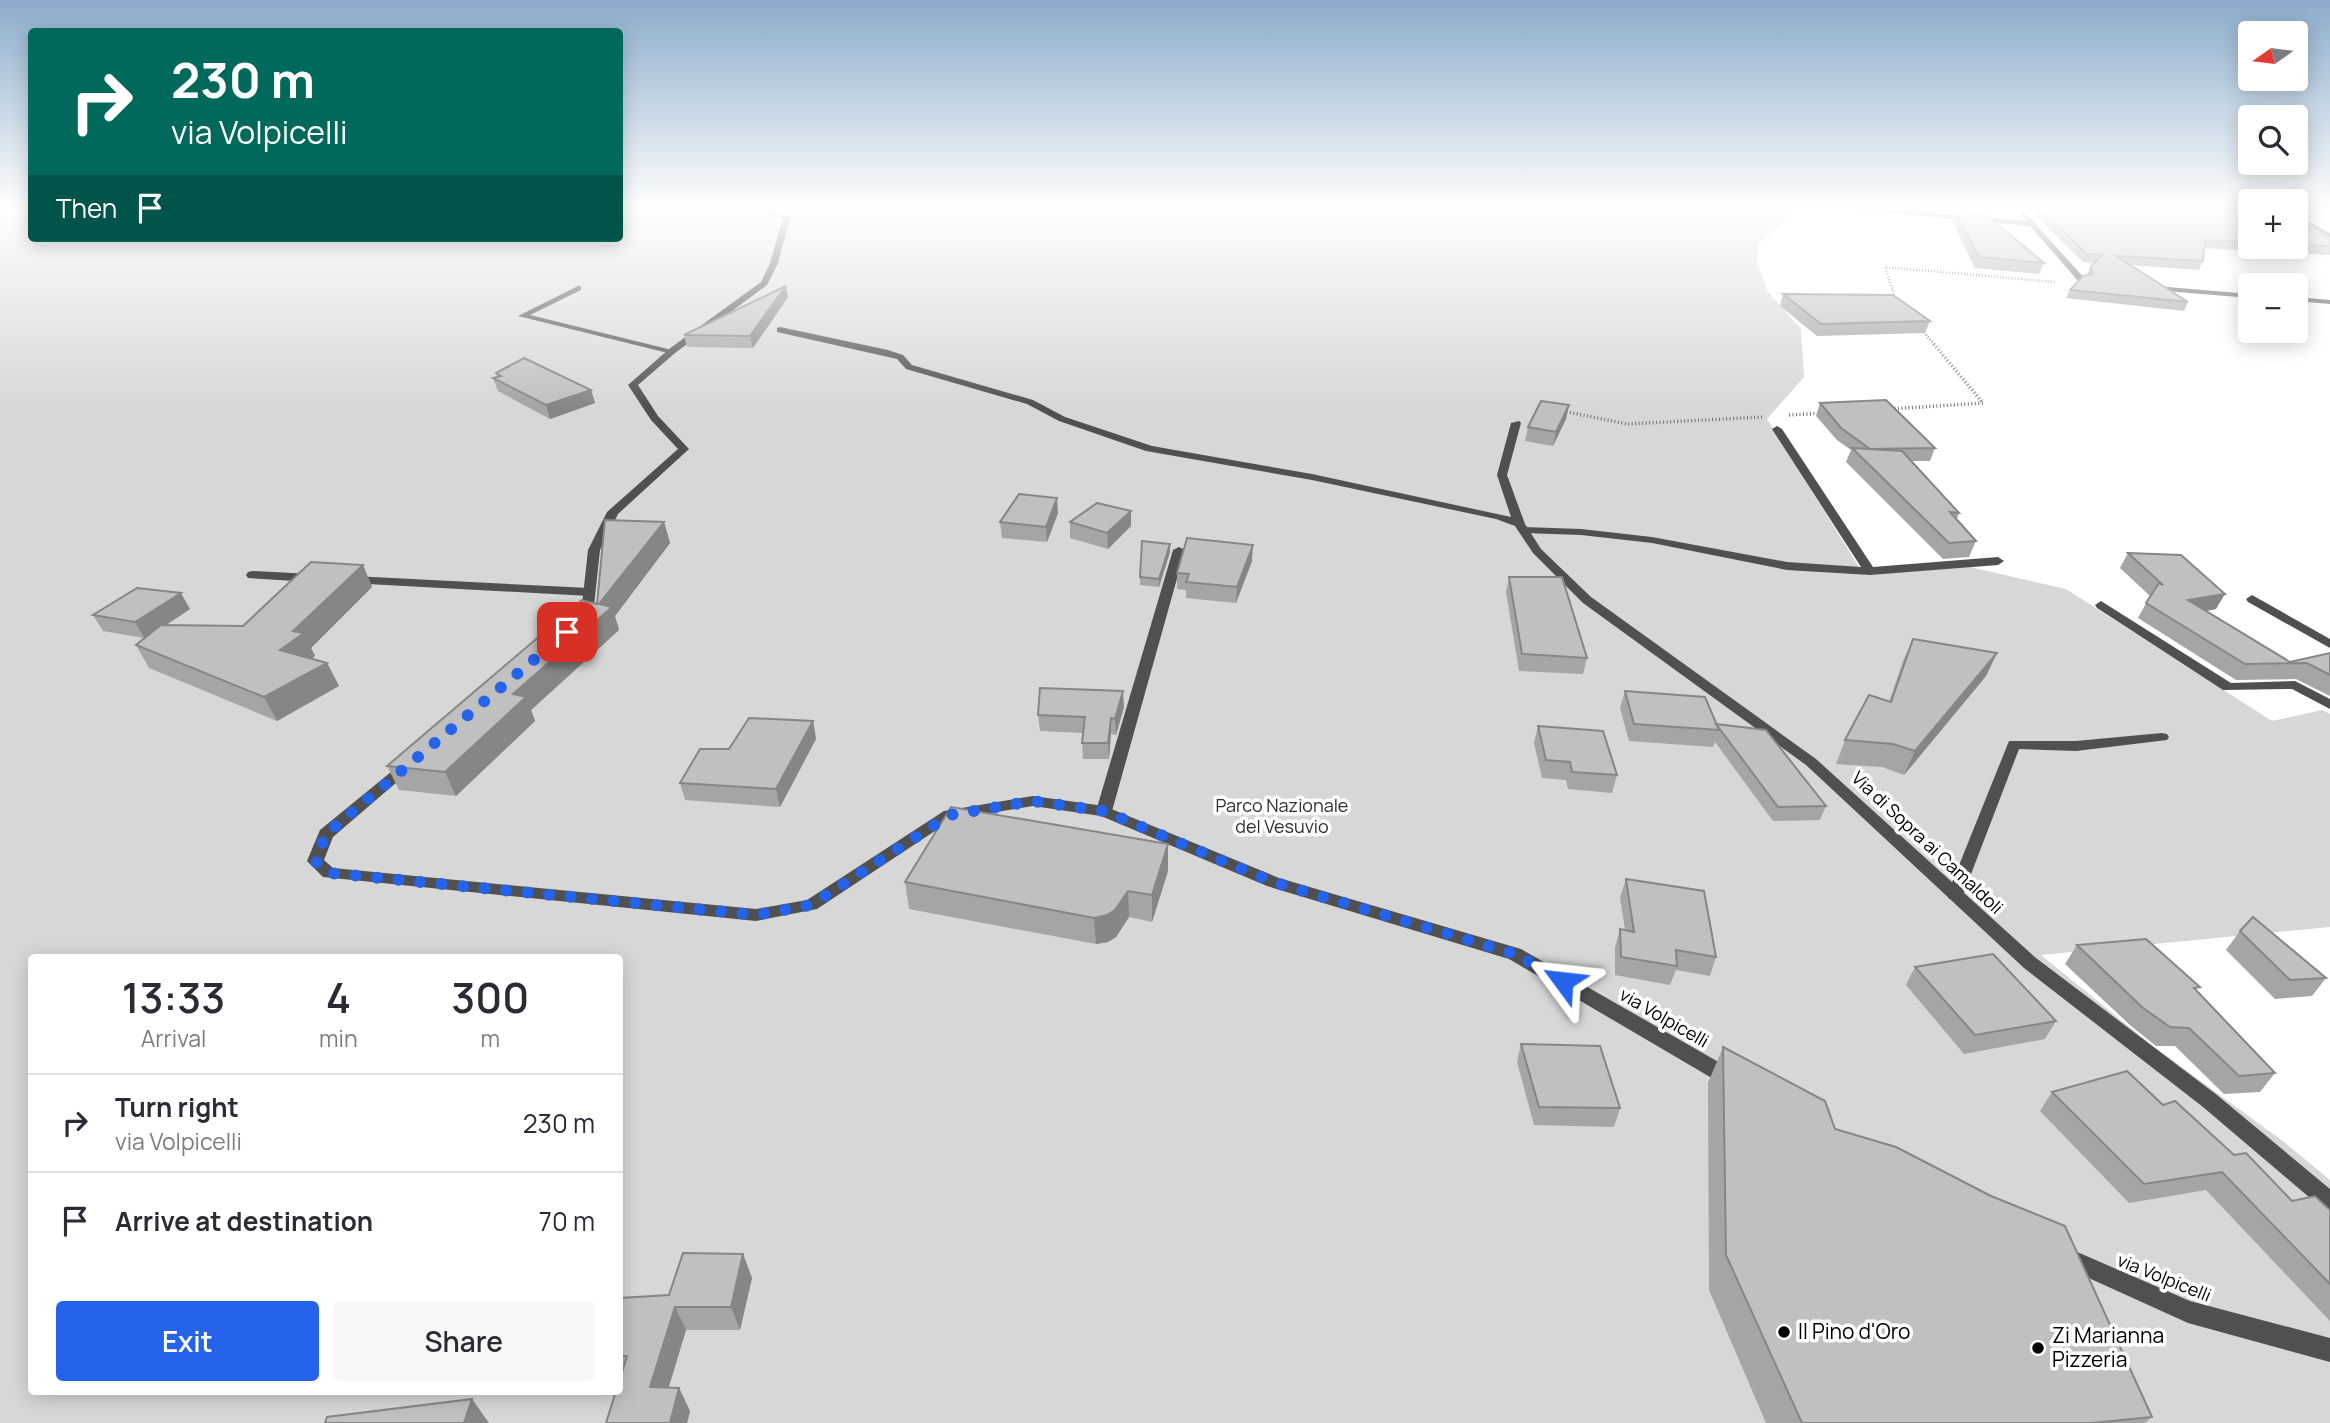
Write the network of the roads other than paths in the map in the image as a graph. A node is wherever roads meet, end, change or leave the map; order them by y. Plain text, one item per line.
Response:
1 (768, 274) edge
2 (2077, 274) edge
3 (2083, 281) edge
4 (578, 288) dead end
5 (2157, 288) edge
6 (2238, 295) edge
7 (2308, 300) edge
8 (2330, 302) edge
9 (780, 330) dead end
10 (672, 351) junction
11 (1516, 423) dead end
12 (1777, 429) dead end
13 (1521, 527) junction
14 (1179, 550) dead end
15 (1998, 561) dead end
16 (1870, 571) junction
17 (252, 575) dead end
18 (589, 592) junction
19 (2252, 600) dead end
20 (2101, 605) dead end
21 (566, 632) edge
22 (2330, 644) edge
23 (2330, 705) edge
24 (2162, 737) dead end
25 (420, 755) edge
26 (1104, 811) junction
27 (1955, 895) junction
28 (1740, 1084) edge
29 (2330, 1202) edge
30 (2052, 1251) edge
31 (2330, 1350) edge

1 - 10 street
2 - 3 street
4 - 10 street
5 - 6 street
7 - 8 street
9 - 13 street
10 - 18 street
11 - 13 street
12 - 16 street
13 - 16 street
13 - 27 street, Via di Sopra ai Camaldoli
14 - 26 street
15 - 16 street
17 - 18 street
18 - 21 street
19 - 22 street
20 - 23 street
24 - 27 street
25 - 26 street, via Volpicelli
26 - 28 street, via Volpicelli
27 - 29 street, Via di Sopra ai Camaldoli
30 - 31 street, via Volpicelli

